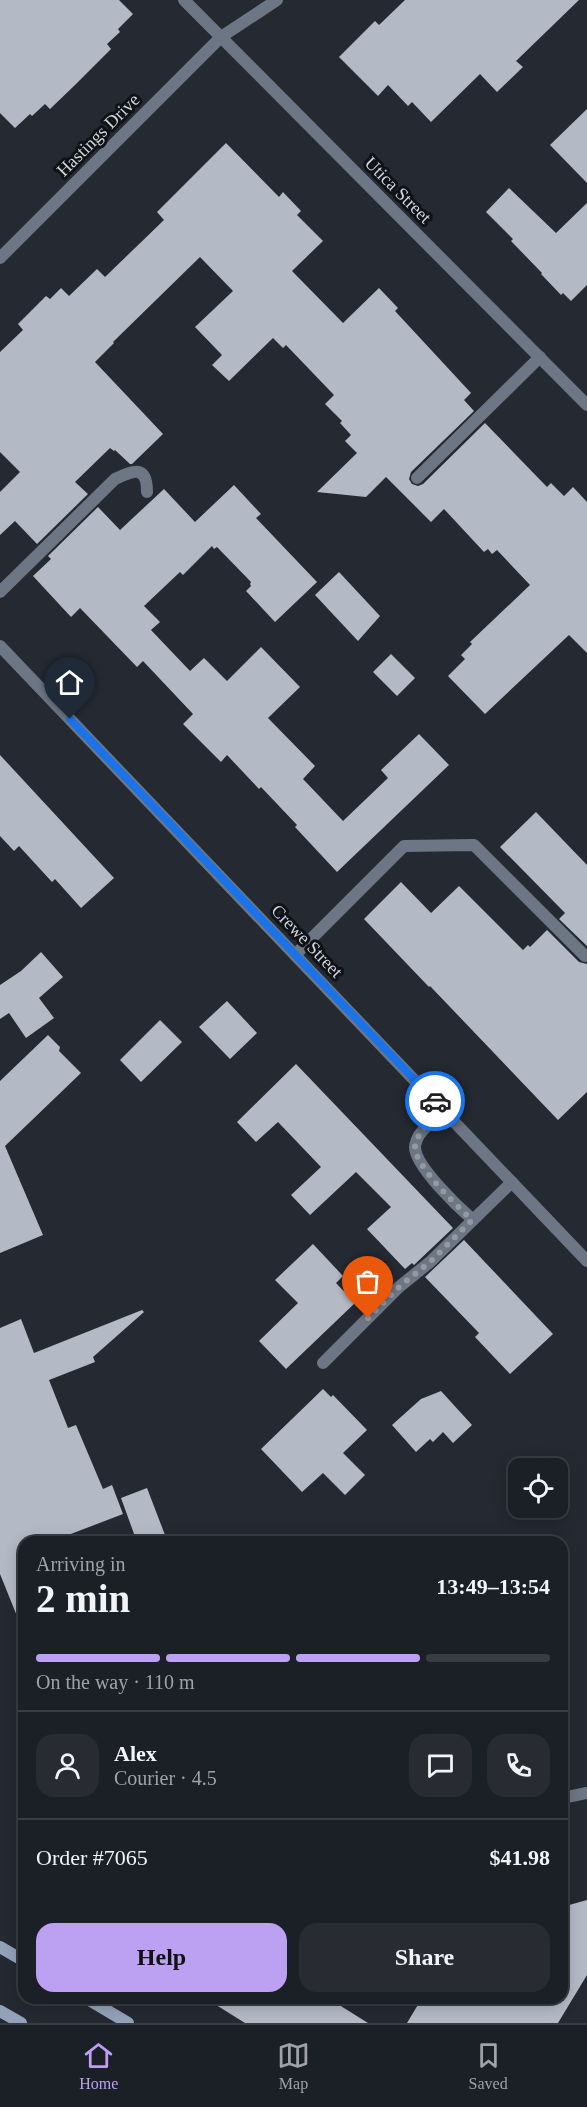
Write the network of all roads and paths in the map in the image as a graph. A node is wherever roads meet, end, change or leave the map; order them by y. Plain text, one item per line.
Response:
1 (184, 0) edge
2 (277, 0) edge
3 (220, 37) junction
4 (0, 258) edge
5 (540, 357) junction
6 (584, 396) edge
7 (417, 478) dead end
8 (147, 492) dead end
9 (0, 592) edge
10 (0, 646) edge
11 (295, 955) junction
12 (585, 956) dead end
13 (445, 1112) junction
14 (512, 1182) junction
15 (472, 1220) junction
16 (587, 1261) edge
17 (323, 1363) dead end
18 (587, 1793) edge
19 (568, 1797) edge
20 (0, 1947) edge
21 (18, 1958) edge
22 (96, 2004) edge
23 (0, 2011) edge
24 (21, 2023) edge
25 (128, 2023) edge

1 - 3 street, Utica Street
2 - 3 street, Hastings Drive
3 - 4 street, Hastings Drive
3 - 5 street, Utica Street
5 - 6 street, Utica Street
5 - 7 street
8 - 9 street
10 - 11 street, Crewe Street
11 - 12 street
11 - 13 street, Crewe Street
13 - 14 street, Crewe Street
13 - 15 street
14 - 15 street
14 - 16 street, Crewe Street
15 - 17 street
18 - 19 street
20 - 21 main road
22 - 25 main road
23 - 24 main road

